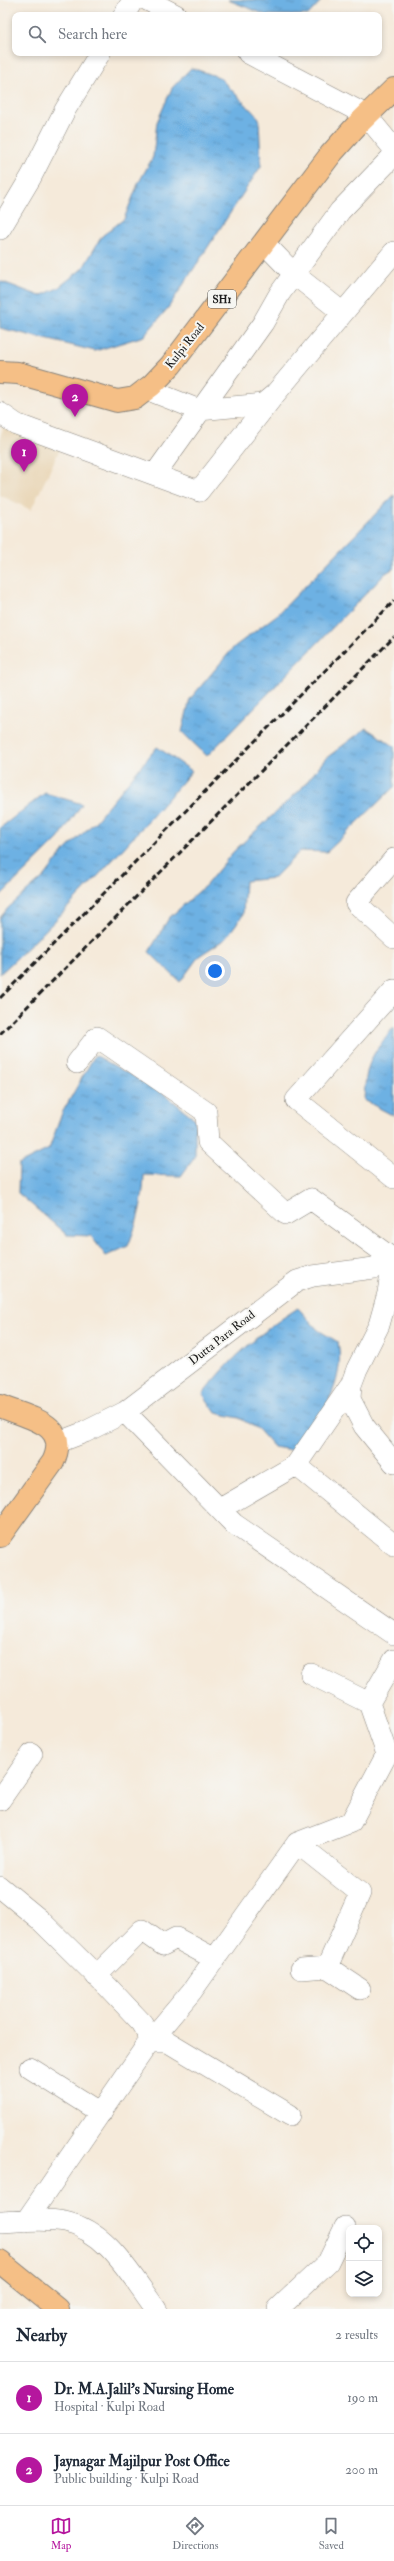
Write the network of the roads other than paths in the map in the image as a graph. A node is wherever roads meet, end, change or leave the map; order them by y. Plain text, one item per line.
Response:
1 (133, 0) edge
2 (147, 0) edge
3 (126, 12) edge
4 (170, 12) edge
5 (98, 56) edge
6 (254, 56) edge
7 (394, 89) edge
8 (366, 115) junction
9 (394, 149) edge
10 (394, 154) edge
11 (0, 229) edge
12 (264, 243) junction
13 (394, 252) edge
14 (295, 275) junction
15 (343, 313) junction
16 (0, 372) edge
17 (146, 389) junction
18 (275, 394) junction
19 (199, 410) junction
20 (0, 413) edge
21 (155, 474) junction
22 (394, 859) edge
23 (394, 938) edge
24 (394, 990) edge
25 (77, 1063) dead end
26 (394, 1178) edge
27 (394, 1259) edge
28 (351, 1385) junction
29 (0, 1406) edge
30 (125, 1412) junction
31 (59, 1442) junction
32 (394, 1463) edge
33 (296, 1465) junction
34 (220, 1509) junction
35 (0, 1536) edge
36 (394, 1545) edge
37 (394, 1634) edge
38 (394, 1660) edge
39 (311, 1674) dead end
40 (369, 1703) junction
41 (32, 1754) dead end
42 (0, 1800) edge
43 (297, 1843) junction
44 (0, 1887) edge
45 (215, 1959) junction
46 (327, 1967) junction
47 (301, 1968) dead end
48 (96, 1976) junction
49 (360, 1989) dead end
50 (149, 2042) junction
51 (30, 2068) dead end
52 (101, 2113) junction
53 (290, 2115) dead end
54 (26, 2221) junction
55 (0, 2222) edge
56 (345, 2227) dead end
57 (0, 2262) edge
58 (58, 2309) edge
59 (156, 2309) edge
60 (278, 2309) edge

1 - 3 street
2 - 4 street
5 - 11 street
6 - 8 street
7 - 8 main road, Kulpi Road / SH1
8 - 9 street
8 - 12 main road, Kulpi Road / SH1
10 - 14 street
12 - 14 street
12 - 17 main road, Kulpi Road / SH1
13 - 15 street
14 - 15 street
14 - 19 street
15 - 18 street
16 - 17 main road, Kulpi Road / SH1
17 - 19 street
18 - 19 street
18 - 21 street
19 - 21 street
20 - 21 street
22 - 23 street
24 - 26 street
25 - 27 street
27 - 28 street
27 - 30 street, Dutta Para Road
28 - 32 street
28 - 33 street
29 - 31 main road
30 - 31 street, Dutta Para Road
30 - 34 street
31 - 35 main road
33 - 34 street
33 - 36 street
34 - 37 street
38 - 40 street
39 - 40 street
40 - 43 street
41 - 42 street
43 - 45 street
43 - 46 street
44 - 48 street
45 - 48 street
45 - 50 street
46 - 47 street
46 - 49 street
48 - 50 street
50 - 52 street
50 - 53 street
51 - 52 street
52 - 54 street
54 - 55 street
54 - 59 street
56 - 60 street
57 - 58 main road

